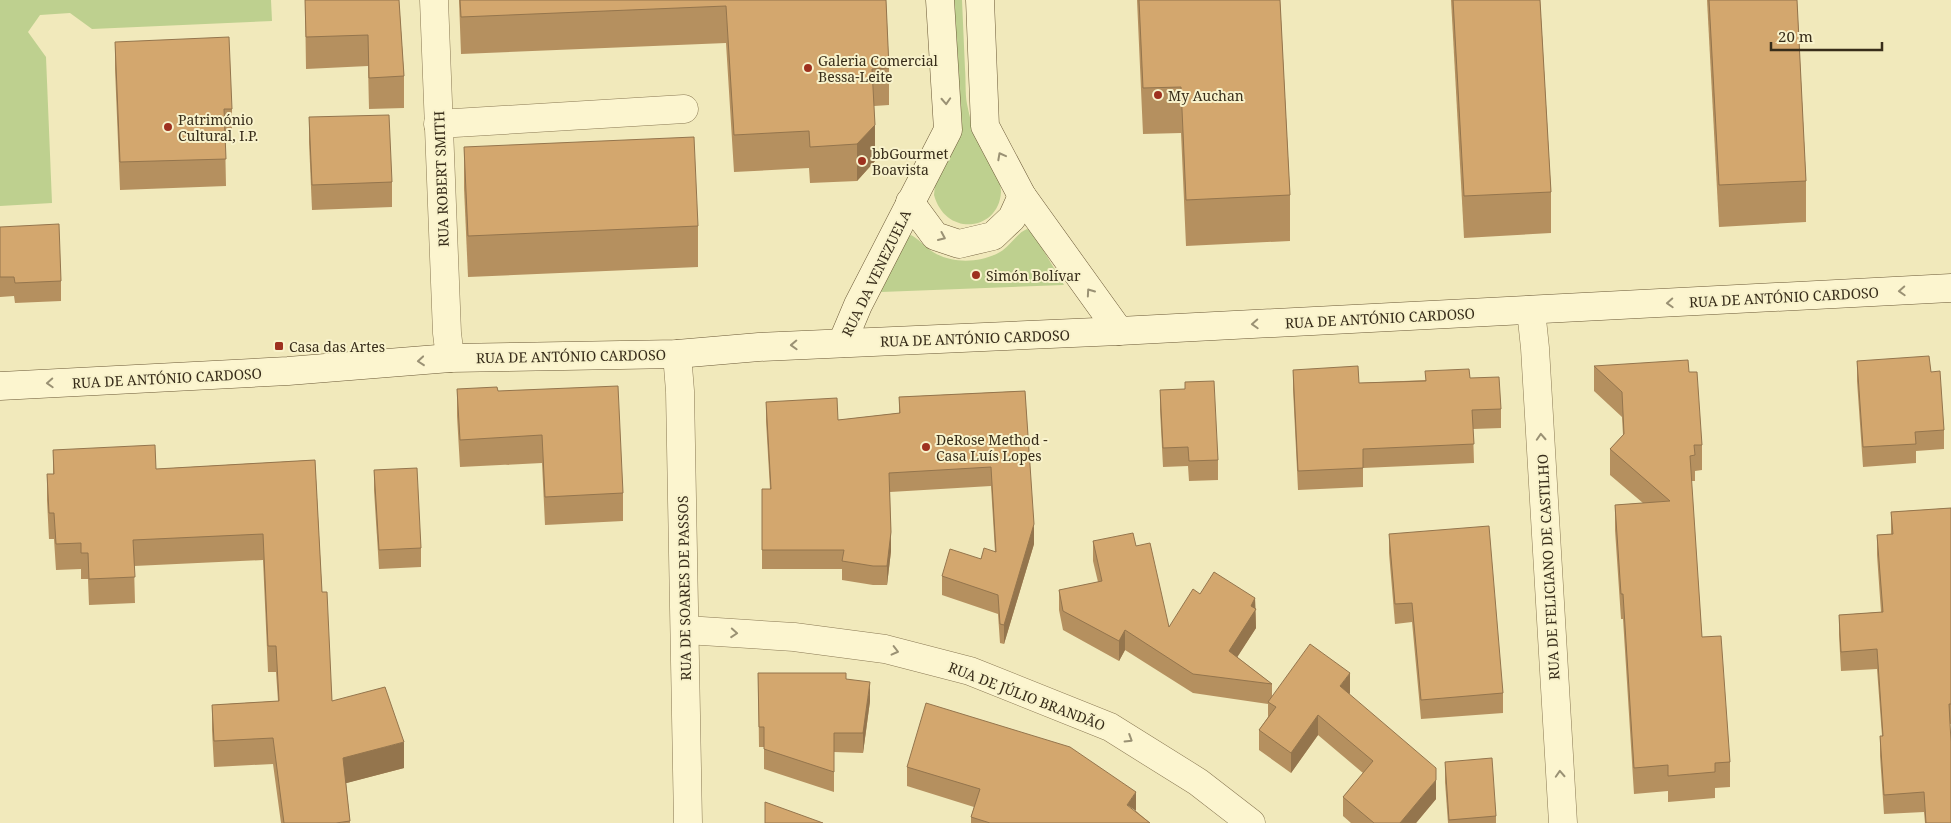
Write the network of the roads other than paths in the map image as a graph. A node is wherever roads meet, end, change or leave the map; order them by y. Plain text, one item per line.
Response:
1 (434, 0) edge
2 (940, 0) edge
3 (980, 0) edge
4 (684, 109) dead end
5 (438, 124) junction
6 (1022, 196) junction
7 (910, 202) junction
8 (1951, 288) edge
9 (1531, 310) junction
10 (1119, 331) junction
11 (842, 343) junction
12 (677, 354) junction
13 (450, 358) junction
14 (0, 386) edge
15 (686, 630) junction
16 (688, 823) edge
17 (1251, 823) edge
18 (1563, 823) edge

1 - 5 street, RUA ROBERT SMITH
2 -> 7 street, RUA DA VENEZUELA
6 -> 3 street
4 - 5 street
5 - 13 street, RUA ROBERT SMITH
7 -> 6 street, RUA DA VENEZUELA
10 -> 6 street
7 - 11 street, RUA DA VENEZUELA
8 -> 9 street, RUA DE ANTÓNIO CARDOSO
9 -> 10 street, RUA DE ANTÓNIO CARDOSO
18 -> 9 street, RUA DE FELICIANO DE CASTILHO
10 - 11 street, RUA DE ANTÓNIO CARDOSO
11 -> 12 street, RUA DE ANTÓNIO CARDOSO
12 - 13 street, RUA DE ANTÓNIO CARDOSO
12 - 15 street, RUA DE SOARES DE PASSOS
13 -> 14 street, RUA DE ANTÓNIO CARDOSO
15 - 16 street, RUA DE SOARES DE PASSOS
15 -> 17 street, RUA DE JÚLIO BRANDÃO

